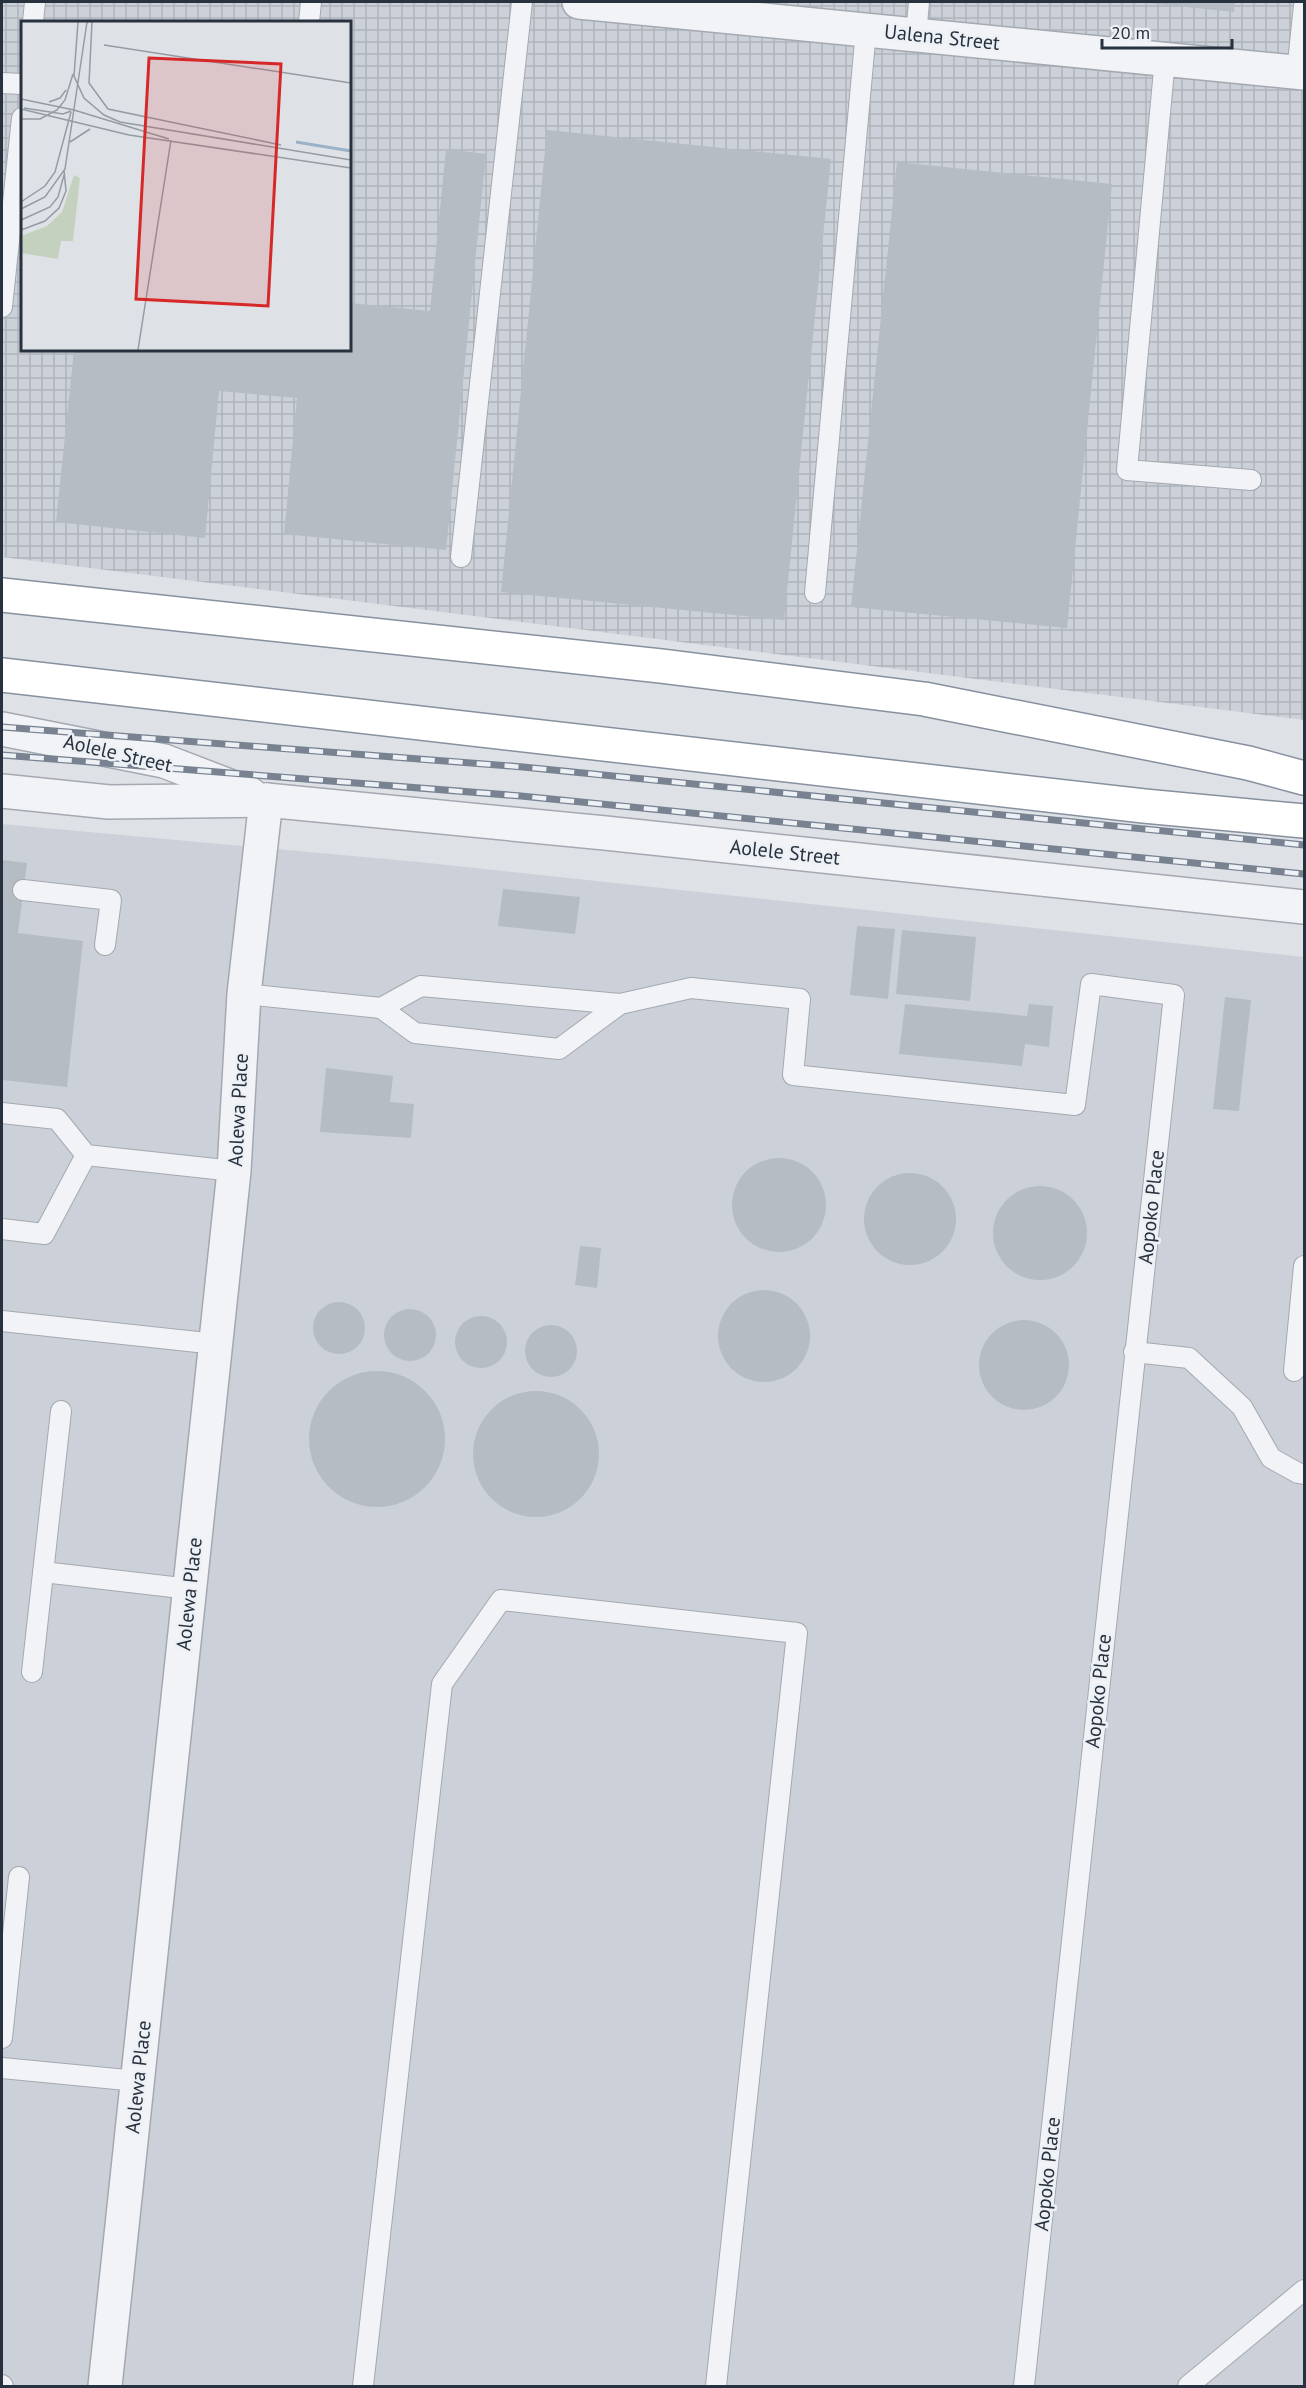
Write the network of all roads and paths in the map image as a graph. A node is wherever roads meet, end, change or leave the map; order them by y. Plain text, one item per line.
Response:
1 (35, 2) edge
2 (311, 2) edge
3 (522, 2) edge
4 (919, 2) edge
5 (600, 3) edge
6 (1305, 5) edge
7 (33, 21) edge
8 (309, 21) edge
9 (866, 30) junction
10 (916, 35) junction
11 (1165, 59) junction
12 (1301, 72) edge
13 (2, 83) edge
14 (21, 84) edge
15 (21, 127) edge
16 (2, 307) edge
17 (1251, 480) dead end
18 (461, 558) dead end
19 (816, 593) dead end
20 (2, 595) edge
21 (2, 675) edge
22 (2, 729) edge
23 (1305, 778) edge
24 (2, 791) edge
25 (266, 800) junction
26 (1305, 821) edge
27 (23, 890) dead end
28 (1305, 907) edge
29 (105, 945) dead end
30 (244, 994) junction
31 (620, 1005) junction
32 (381, 1008) junction
33 (2, 1113) edge
34 (86, 1155) junction
35 (234, 1171) junction
36 (2, 1229) edge
37 (1305, 1266) edge
38 (2, 1321) edge
39 (216, 1344) junction
40 (1134, 1352) junction
41 (1294, 1371) dead end
42 (61, 1411) dead end
43 (1305, 1474) edge
44 (43, 1572) junction
45 (190, 1589) junction
46 (32, 1672) dead end
47 (19, 1877) dead end
48 (2, 2038) edge
49 (2, 2068) edge
50 (137, 2081) junction
51 (1305, 2290) edge
52 (105, 2386) edge
53 (363, 2386) edge
54 (716, 2386) edge
55 (1024, 2386) edge
56 (1188, 2386) edge

1 - 7 lane
2 - 8 lane
3 - 18 lane
4 - 10 lane
5 - 9 street, Ualena Street
6 - 12 lane
9 - 10 street, Ualena Street
9 - 19 lane
10 - 11 street, Ualena Street
11 - 12 street, Ualena Street
11 - 17 lane
13 - 14 lane
15 - 16 lane
20 - 23 highway
21 - 26 highway
22 - 25 street, Aolele Street
24 - 25 street, Aolele Street
25 - 28 street, Aolele Street
25 - 30 street, Aolewa Place
27 - 29 lane
30 - 32 lane
30 - 35 street, Aolewa Place
31 - 32 lane
31 - 32 lane
31 - 40 lane, Aopoko Place
33 - 34 lane
34 - 35 lane
34 - 36 lane
35 - 39 street, Aolewa Place
37 - 41 lane
38 - 39 lane
39 - 45 street, Aolewa Place
40 - 43 lane
40 - 55 lane, Aopoko Place
42 - 44 lane
44 - 45 lane
44 - 46 lane
45 - 50 street, Aolewa Place
47 - 48 lane
49 - 50 lane
50 - 52 street, Aolewa Place
51 - 56 lane
53 - 54 lane

